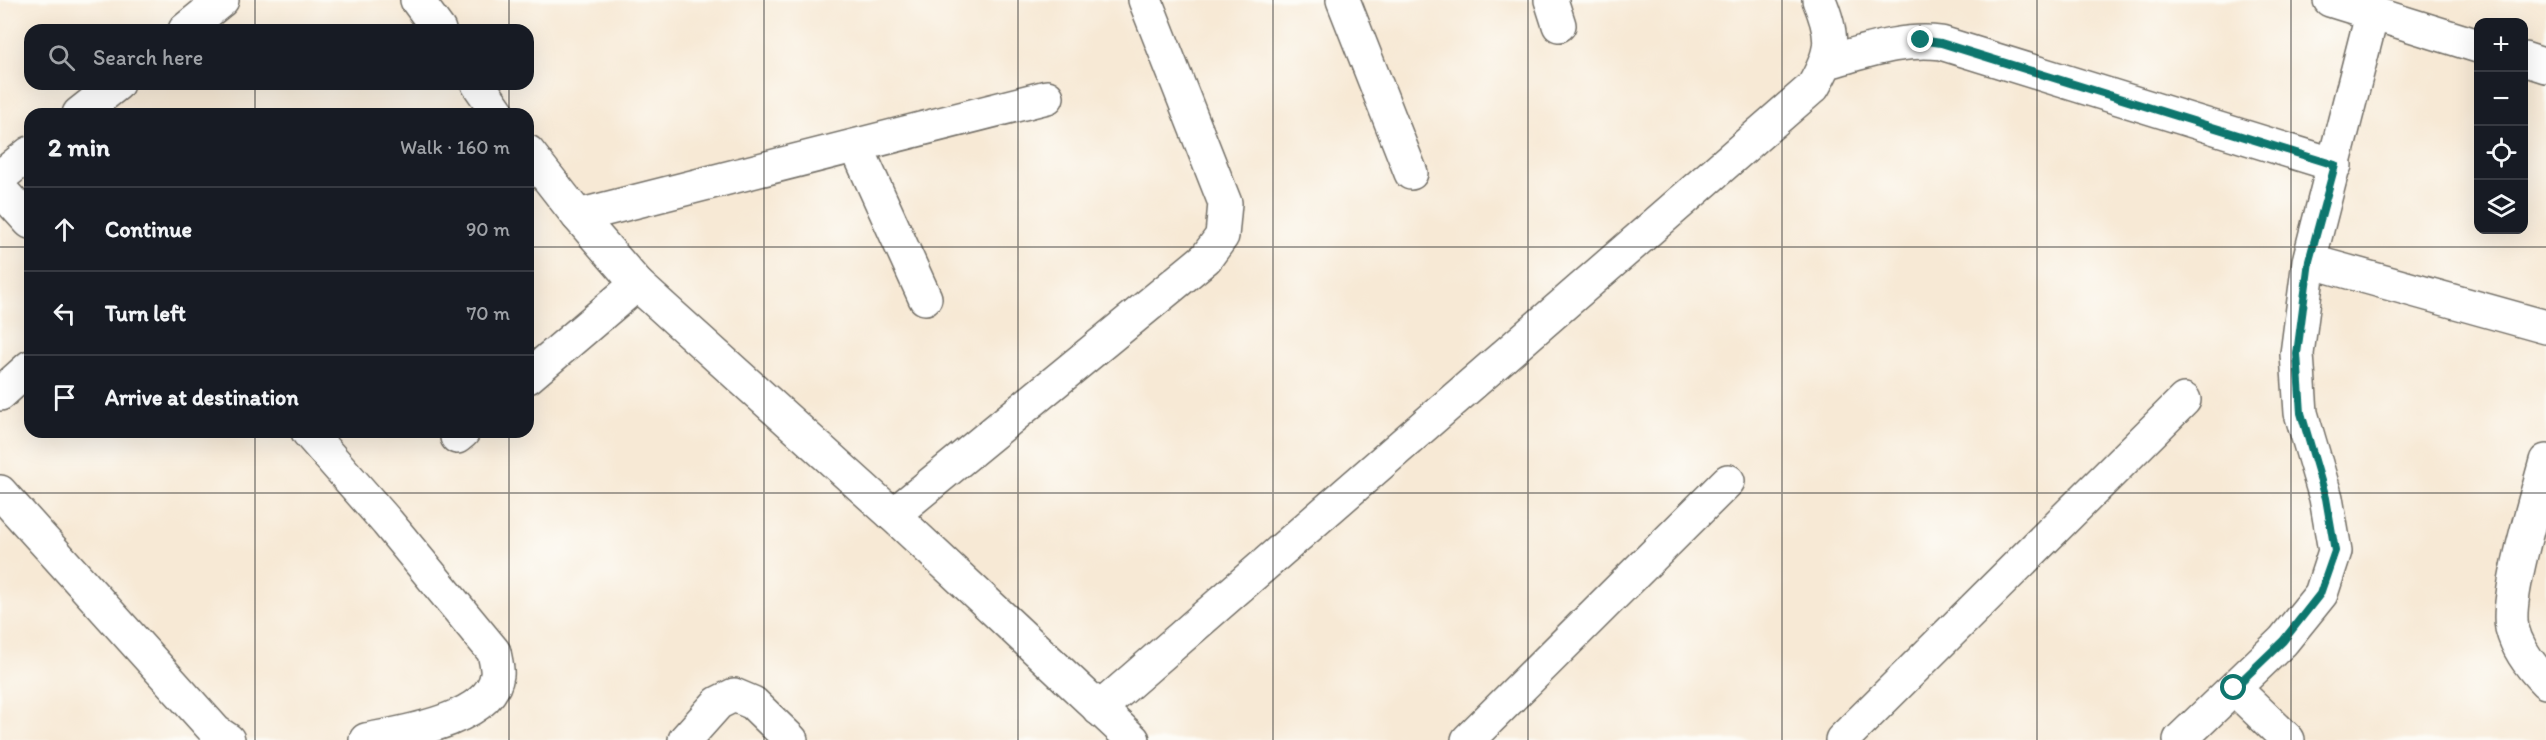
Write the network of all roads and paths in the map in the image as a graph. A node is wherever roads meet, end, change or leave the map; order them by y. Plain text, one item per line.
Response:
1 (222, 0) edge
2 (417, 0) edge
3 (1145, 0) edge
4 (1343, 0) edge
5 (1819, 0) edge
6 (2330, 0) edge
7 (2372, 14) junction
8 (192, 24) edge
9 (435, 24) edge
10 (2474, 45) edge
11 (2528, 61) edge
12 (1827, 62) junction
13 (2546, 66) edge
14 (109, 90) edge
15 (482, 90) edge
16 (1047, 97) dead end
17 (87, 108) edge
18 (495, 108) edge
19 (856, 146) junction
20 (24, 158) edge
21 (534, 160) edge
22 (2335, 165) junction
23 (1411, 172) dead end
24 (0, 177) edge
25 (0, 189) edge
26 (24, 215) edge
27 (578, 216) junction
28 (2309, 261) junction
29 (637, 284) junction
30 (926, 298) dead end
31 (2546, 327) edge
32 (24, 372) edge
33 (534, 372) edge
34 (0, 394) edge
35 (2184, 400) dead end
36 (313, 438) edge
37 (2546, 461) edge
38 (1728, 481) dead end
39 (0, 492) edge
40 (893, 515) junction
41 (2546, 681) edge
42 (2234, 688) junction
43 (1099, 709) junction
44 (228, 740) edge
45 (366, 740) edge
46 (685, 740) edge
47 (791, 740) edge
48 (1133, 740) edge
49 (1468, 740) edge
50 (1842, 740) edge
51 (2180, 740) edge
52 (2288, 740) edge

1 - 8 street
2 - 9 street
3 - 40 street
4 - 23 street
5 - 12 street
6 - 7 street
7 - 10 street
7 - 22 street
11 - 13 street
12 - 22 street
12 - 43 street
14 - 17 street
15 - 18 street
16 - 19 street
19 - 27 street
19 - 30 street
20 - 24 street
21 - 27 street
22 - 28 street
25 - 26 street
27 - 29 street
28 - 31 street
28 - 42 street
29 - 33 street
29 - 40 street
32 - 34 street
35 - 50 street
36 - 45 street
37 - 41 street
38 - 49 street
39 - 44 street
40 - 43 street
42 - 51 street
42 - 52 street
43 - 48 street
46 - 47 street

